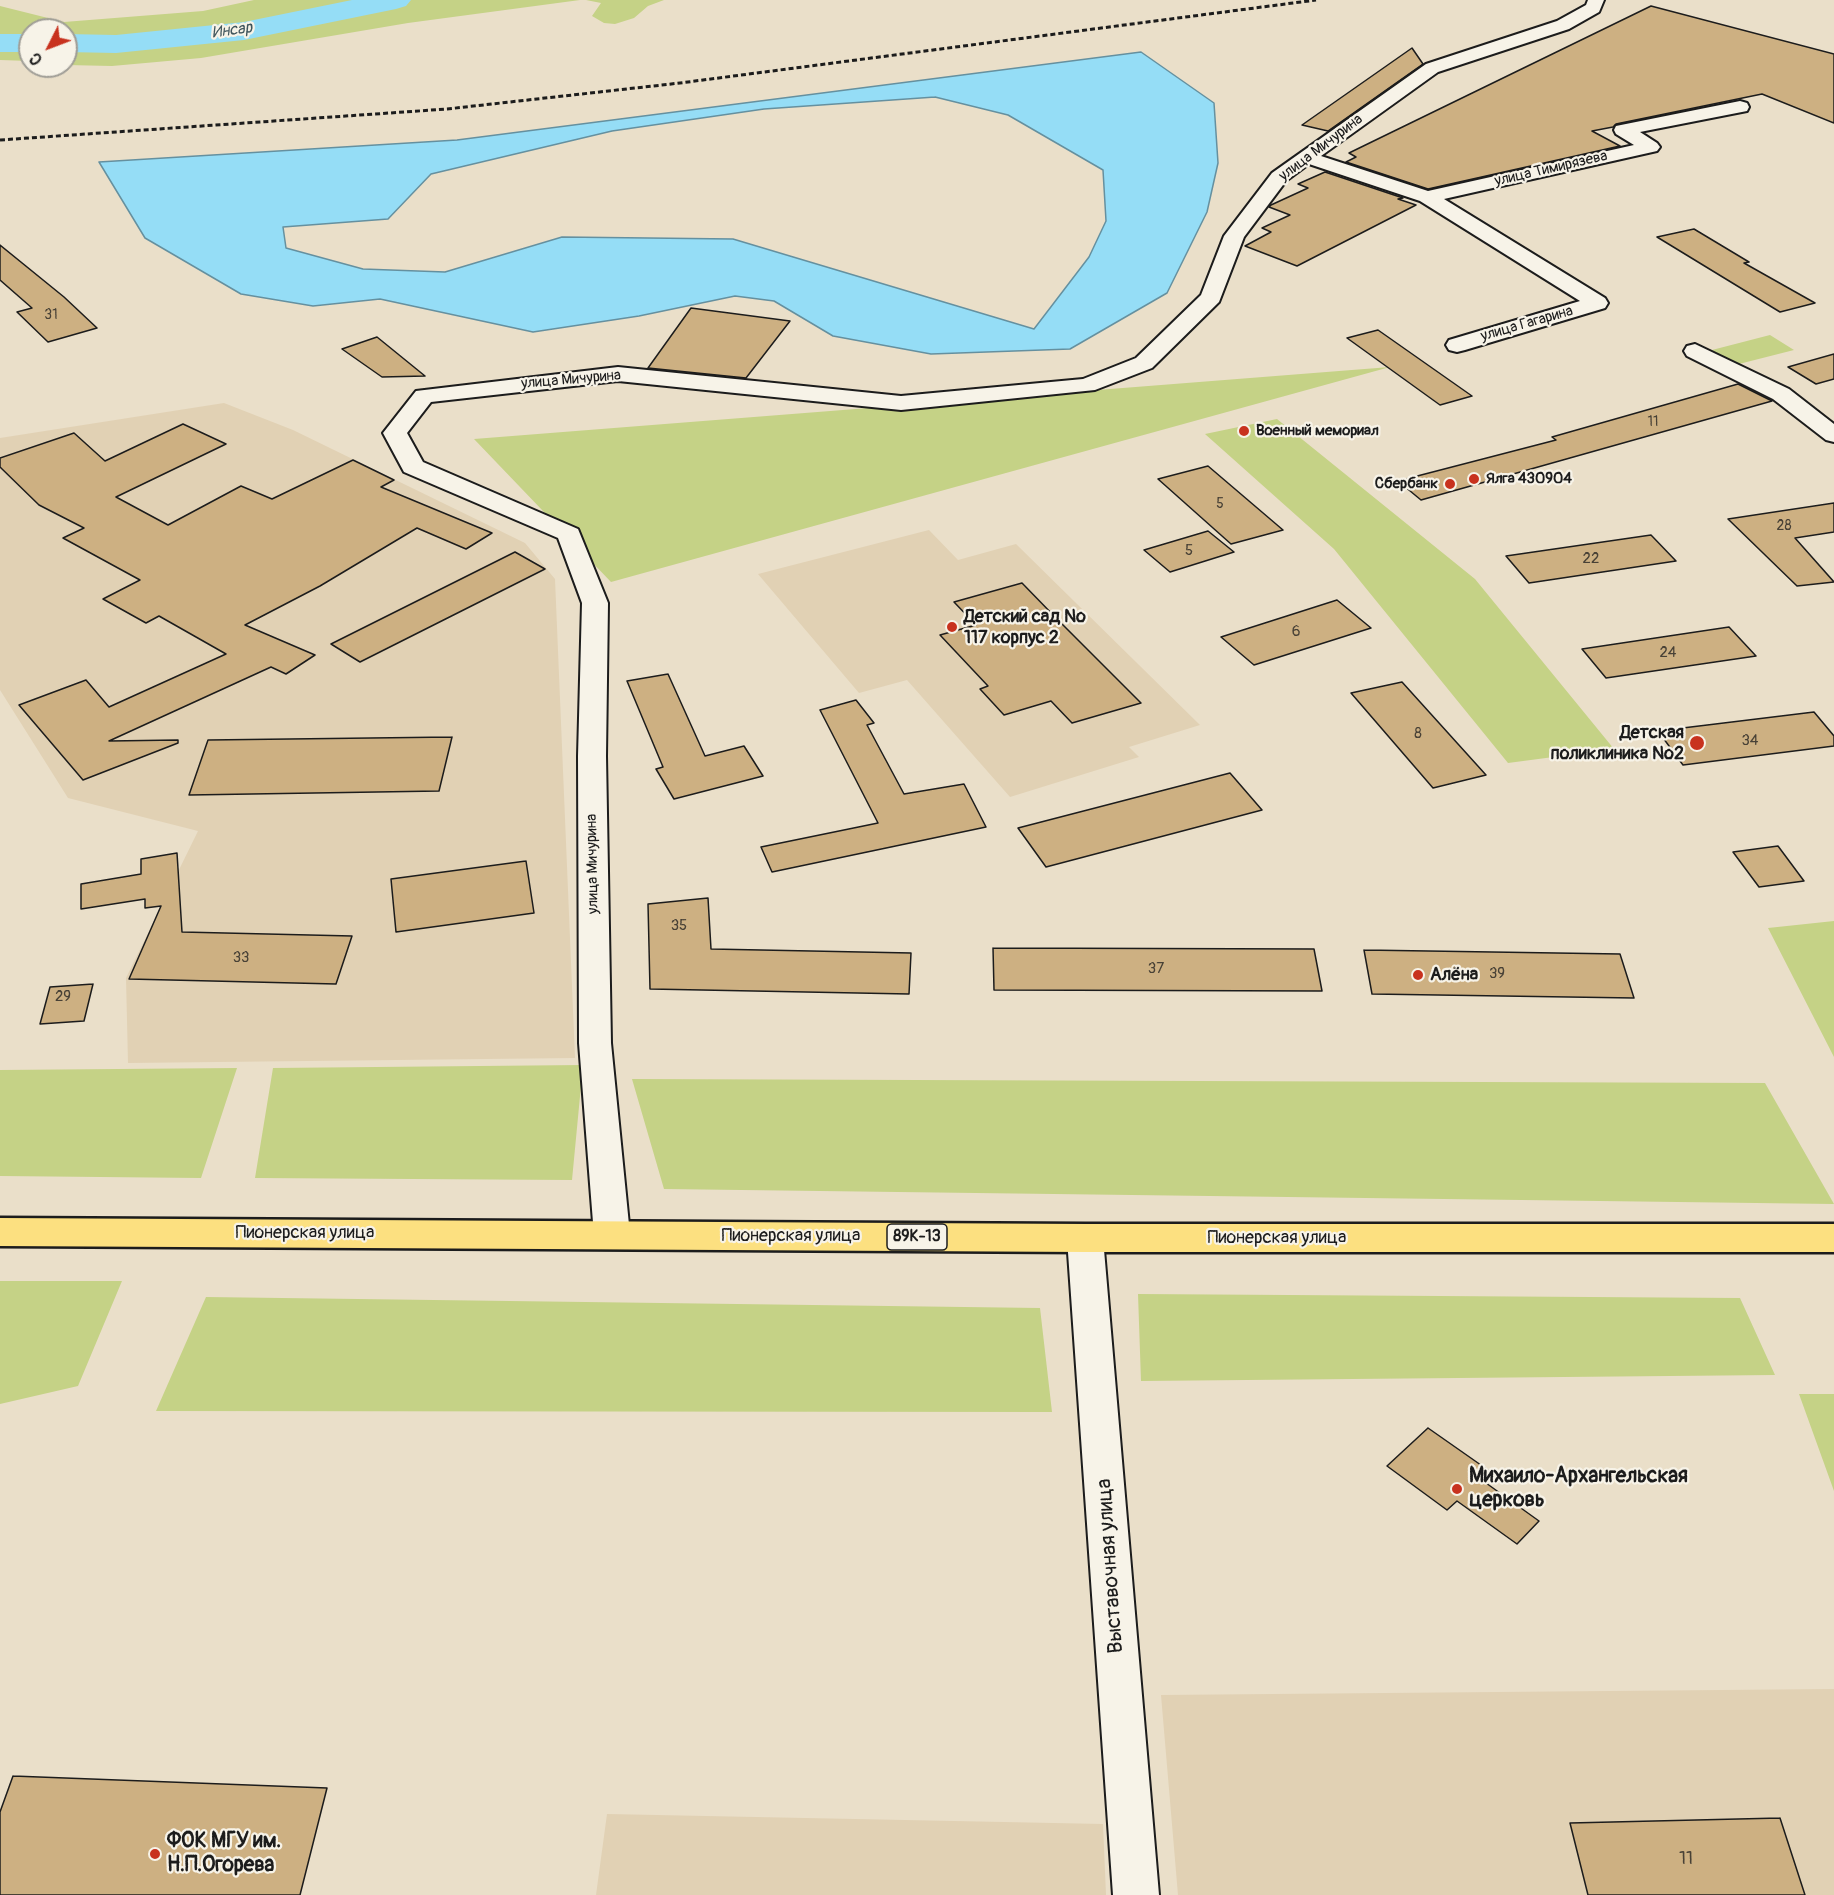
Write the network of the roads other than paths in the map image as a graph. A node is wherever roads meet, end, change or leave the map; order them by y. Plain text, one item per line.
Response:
1 (1596, 0) edge
2 (1740, 107) dead end
3 (1306, 157) junction
4 (1427, 197) junction
5 (1457, 345) dead end
6 (1695, 351) dead end
7 (1834, 435) edge
8 (0, 1232) edge
9 (612, 1235) junction
10 (1085, 1238) junction
11 (1834, 1238) edge
12 (1136, 1895) edge

1 - 3 street, улица Мичурина
2 - 4 street, улица Тимирязева
3 - 4 street
3 - 9 street, улица Мичурина
4 - 5 street, улица Гагарина
6 - 7 street
8 - 9 main road, Пионерская улица / 89К-13
9 - 10 main road, Пионерская улица / 89К-13
10 - 11 main road, Пионерская улица / 89К-13
10 - 12 street, Выставочная улица

